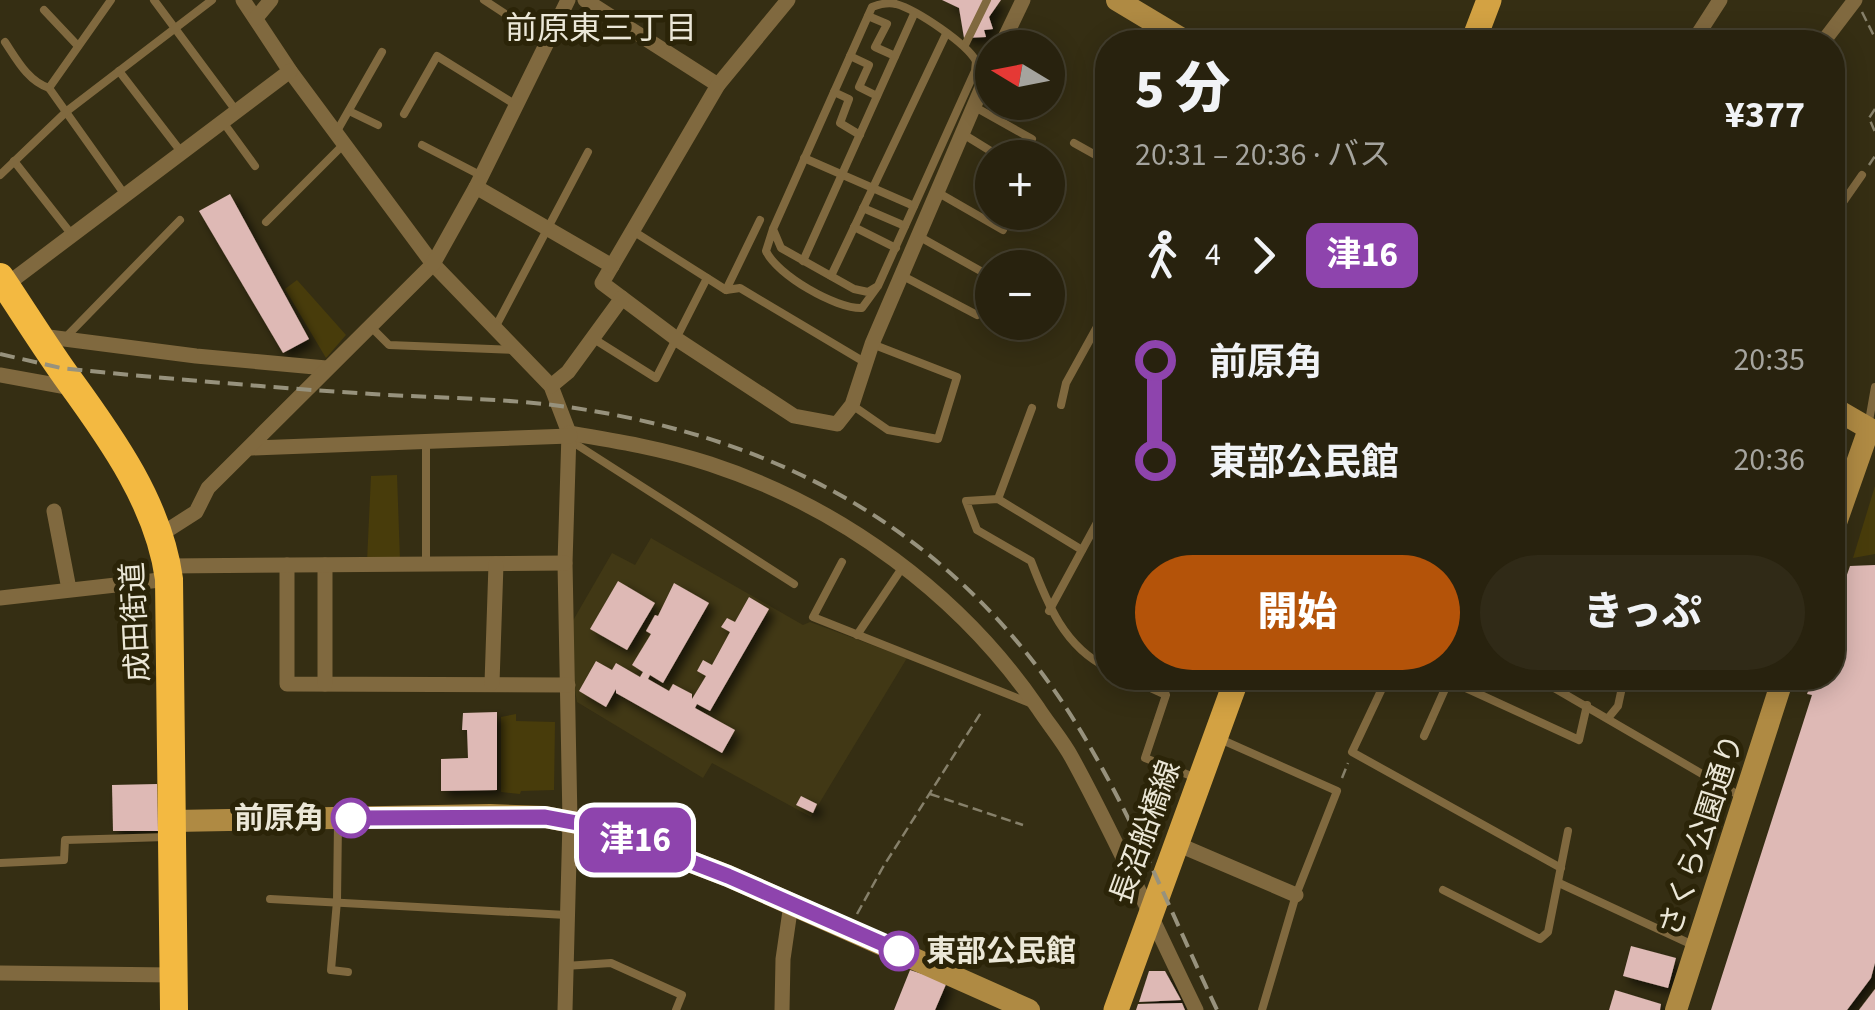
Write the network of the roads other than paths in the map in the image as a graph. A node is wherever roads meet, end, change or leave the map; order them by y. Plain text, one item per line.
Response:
1 (111, 0) edge
2 (154, 0) edge
3 (212, 0) edge
4 (243, 0) edge
5 (271, 0) edge
6 (484, 0) edge
7 (568, 0) edge
8 (585, 0) edge
9 (788, 0) edge
10 (987, 0) edge
11 (1023, 0) edge
12 (1117, 0) edge
13 (1488, 0) edge
14 (1720, 0) edge
15 (1858, 5) edge
16 (1149, 8) edge
17 (44, 10) dead end
18 (914, 14) junction
19 (868, 16) junction
20 (256, 18) junction
21 (174, 29) junction
22 (1009, 30) edge
23 (1174, 30) edge
24 (1477, 30) edge
25 (1700, 30) edge
26 (1834, 30) edge
27 (946, 34) junction
28 (4, 42) dead end
29 (548, 42) junction
30 (78, 46) junction
31 (965, 46) junction
32 (382, 52) dead end
33 (850, 56) junction
34 (895, 56) junction
35 (119, 71) junction
36 (290, 71) junction
37 (718, 84) junction
38 (49, 88) junction
39 (834, 92) junction
40 (877, 96) junction
41 (516, 105) junction
42 (974, 106) joint
43 (66, 110) junction
44 (349, 111) junction
45 (404, 114) dead end
46 (230, 117) junction
47 (378, 126) dead end
48 (962, 133) junction
49 (860, 134) junction
50 (341, 137) junction
51 (1032, 139) dead end
52 (975, 141) edge
53 (1074, 143) dead end
54 (422, 145) dead end
55 (182, 152) junction
56 (588, 152) dead end
57 (1095, 155) edge
58 (804, 158) junction
59 (14, 160) junction
60 (254, 166) dead end
61 (842, 174) junction
62 (0, 175) edge
63 (1862, 175) dead end
64 (479, 181) junction
65 (873, 189) junction
66 (937, 192) junction
67 (125, 196) junction
68 (1845, 199) edge
69 (914, 206) junction
70 (863, 208) junction
71 (975, 214) edge
72 (180, 220) dead end
73 (760, 220) dead end
74 (266, 222) dead end
75 (547, 228) junction
76 (854, 228) junction
77 (772, 229) junction
78 (632, 231) junction
79 (912, 231) junction
80 (72, 236) junction
81 (896, 248) junction
82 (803, 261) junction
83 (434, 264) junction
84 (612, 266) junction
85 (975, 268) edge
86 (831, 276) junction
87 (901, 276) junction
88 (708, 278) junction
89 (878, 286) junction
90 (726, 290) junction
91 (6, 294) edge
92 (622, 298) junction
93 (975, 314) edge
94 (496, 326) junction
95 (371, 328) junction
96 (1095, 331) edge
97 (53, 337) junction
98 (592, 338) junction
99 (678, 340) junction
100 (872, 344) junction
101 (518, 350) junction
102 (866, 362) junction
103 (326, 368) junction
104 (0, 375) edge
105 (551, 386) junction
106 (1875, 386) edge
107 (76, 389) junction
108 (1061, 404) dead end
109 (852, 405) junction
110 (1032, 408) dead end
111 (1845, 415) edge
112 (1872, 431) edge
113 (570, 437) junction
114 (426, 442) junction
115 (252, 448) junction
116 (1845, 496) edge
117 (998, 499) junction
118 (54, 510) dead end
119 (1095, 526) edge
120 (160, 535) junction
121 (1082, 550) junction
122 (842, 562) dead end
123 (565, 563) junction
124 (426, 564) junction
125 (496, 564) junction
126 (287, 565) junction
127 (325, 565) junction
128 (903, 567) junction
129 (168, 572) junction
130 (794, 584) dead end
131 (69, 589) junction
132 (0, 598) edge
133 (1049, 610) junction
134 (857, 634) junction
135 (1095, 662) edge
136 (492, 683) junction
137 (325, 684) junction
138 (568, 685) junction
139 (1155, 690) edge
140 (1233, 690) edge
141 (1381, 690) edge
142 (1443, 690) edge
143 (1471, 690) edge
144 (1559, 690) edge
145 (1621, 690) edge
146 (1779, 690) edge
147 (1587, 705) junction
148 (1036, 706) junction
149 (1609, 717) junction
150 (1424, 736) dead end
151 (1216, 738) junction
152 (1200, 779) junction
153 (1744, 798) junction
154 (338, 818) junction
155 (570, 821) junction
156 (174, 829) junction
157 (1568, 832) dead end
158 (1176, 844) junction
159 (0, 863) edge
160 (1561, 868) junction
161 (1558, 883) junction
162 (1444, 890) dead end
163 (1296, 895) junction
164 (270, 898) dead end
165 (337, 901) junction
166 (791, 904) junction
167 (1149, 914) junction
168 (566, 915) junction
169 (1696, 946) junction
170 (565, 966) junction
171 (348, 972) dead end
172 (0, 973) edge
173 (174, 975) junction
174 (174, 1010) edge
175 (564, 1010) edge
176 (676, 1010) edge
177 (782, 1010) edge
178 (1028, 1010) edge
179 (1116, 1010) edge
180 (1196, 1010) edge
181 (1262, 1010) edge
182 (1676, 1010) edge

1 - 30 lane
2 - 21 lane
3 - 21 lane
4 - 20 street
5 - 20 street
6 - 29 lane
7 - 29 street
8 - 37 street
9 - 37 street
10 - 31 lane
11 - 22 street
12 - 16 main road
13 - 24 main road
14 - 25 street
15 - 26 street
16 - 23 main road
17 - 30 lane
18 - 19 lane
18 - 27 lane
18 - 34 lane
19 - 33 lane
19 - 34 lane
20 - 36 street
21 - 35 lane
21 - 46 lane
27 - 31 lane
27 - 65 lane
28 - 38 lane
29 - 41 street
30 - 38 lane
31 - 69 lane
32 - 44 lane
33 - 39 lane
33 - 40 lane
34 - 40 lane
35 - 43 lane
35 - 55 lane
36 - 46 street
36 - 50 street
37 - 78 street
38 - 43 lane
39 - 49 lane
39 - 58 lane
40 - 49 lane
41 - 45 lane
41 - 64 street
42 - 48 street
42 - 51 lane
43 - 59 lane
43 - 67 lane
44 - 47 lane
44 - 50 lane
46 - 55 street
46 - 60 lane
48 - 52 lane
48 - 66 street
49 - 61 lane
50 - 74 lane
50 - 83 street
53 - 57 lane
54 - 64 lane
55 - 67 street
56 - 75 lane
58 - 61 lane
58 - 77 lane
59 - 62 lane
59 - 80 lane
61 - 65 lane
61 - 82 lane
63 - 68 lane
64 - 75 street
64 - 83 street
65 - 69 lane
65 - 70 lane
66 - 71 lane
66 - 79 street
67 - 80 street
69 - 79 lane
70 - 76 lane
70 - 79 lane
72 - 97 lane
73 - 90 lane
75 - 84 street
75 - 94 lane
76 - 81 lane
76 - 86 lane
77 - 82 lane
77 - 89 lane
78 - 84 street
78 - 88 lane
79 - 81 lane
79 - 85 lane
79 - 87 street
80 - 91 street
81 - 89 lane
82 - 86 lane
83 - 94 street
83 - 95 street
84 - 92 street
86 - 89 lane
87 - 93 lane
87 - 100 street
88 - 90 lane
88 - 99 lane
90 - 102 lane
91 - 97 highway, 成田街道
92 - 98 street
92 - 99 street
94 - 101 street
95 - 101 lane
95 - 103 street
96 - 108 lane
97 - 103 street
97 - 107 highway, 成田街道
98 - 99 lane
98 - 105 street
99 - 109 street
100 - 102 street
100 - 109 lane
101 - 105 street
102 - 109 street
103 - 115 street
104 - 107 street
105 - 113 street
106 - 112 lane
107 - 120 highway, 成田街道
110 - 117 lane
111 - 112 main road
112 - 116 main road
113 - 114 street
113 - 123 street
113 - 128 street
113 - 130 lane
114 - 115 street
114 - 124 lane
115 - 120 street
117 - 121 lane
117 - 133 lane
118 - 131 street
119 - 121 lane
120 - 129 highway, 成田街道
121 - 133 lane
122 - 134 lane
123 - 125 street
123 - 138 street
124 - 125 street
124 - 127 street
125 - 136 street
126 - 127 street
126 - 129 street
126 - 137 street
127 - 137 street
128 - 134 lane
128 - 148 street
129 - 131 street
129 - 156 highway, 成田街道
131 - 132 street
133 - 135 lane
134 - 148 lane
136 - 137 street
136 - 138 street
138 - 155 street
139 - 152 lane
140 - 151 main road, 長沼船橋線
141 - 160 lane
142 - 150 lane
143 - 147 lane
144 - 147 lane
145 - 149 lane
146 - 153 main road, さくら公園通り
147 - 149 lane
148 - 167 street
149 - 153 lane
151 - 152 main road, 長沼船橋線
151 - 163 lane
152 - 158 main road, 長沼船橋線
153 - 169 main road, さくら公園通り
154 - 155 main road
154 - 156 main road
154 - 165 lane
155 - 166 main road
155 - 168 street
156 - 159 lane
156 - 173 highway, 成田街道
157 - 160 lane
158 - 163 street
158 - 167 main road, 長沼船橋線
160 - 161 lane
161 - 162 lane
161 - 169 lane
163 - 181 lane
164 - 165 lane
165 - 168 lane
165 - 171 lane
166 - 177 street
166 - 178 main road
167 - 179 main road, 長沼船橋線
167 - 180 street
168 - 170 street
169 - 182 main road, さくら公園通り
170 - 175 street
170 - 176 lane
172 - 173 street
173 - 174 highway, 成田街道

